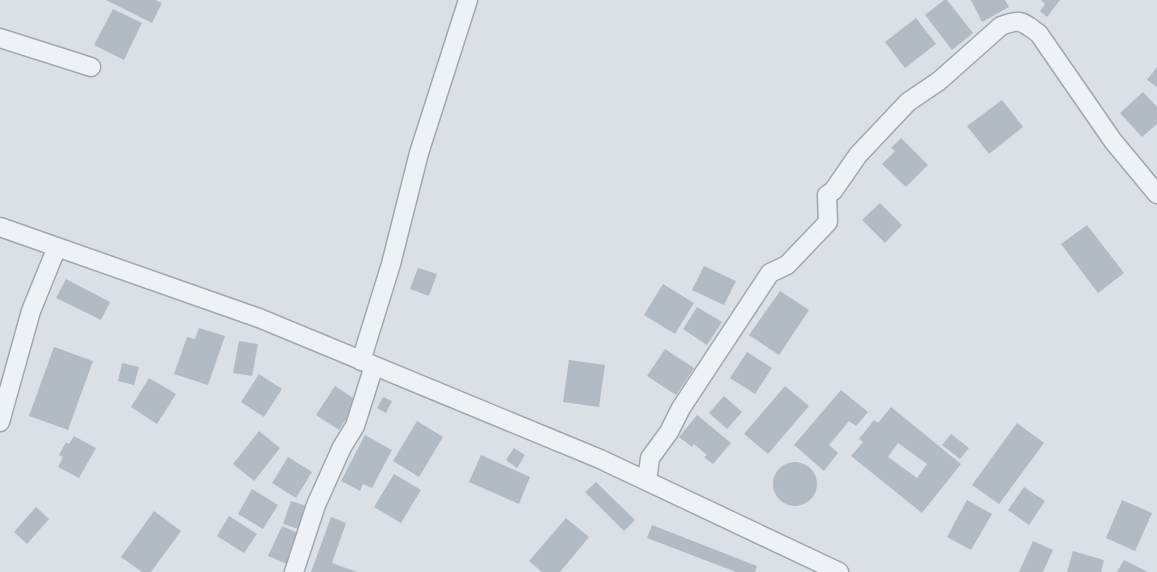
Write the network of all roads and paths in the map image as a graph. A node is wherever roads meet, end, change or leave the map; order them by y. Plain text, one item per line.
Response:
1 (468, 0) edge
2 (0, 38) edge
3 (91, 67) dead end
4 (1157, 194) edge
5 (0, 227) edge
6 (57, 247) junction
7 (368, 363) junction
8 (0, 422) edge
9 (647, 481) junction
10 (829, 570) edge
11 (296, 571) edge

1 - 7 street
2 - 3 street
4 - 9 street
5 - 6 street
6 - 7 street
6 - 8 street
7 - 9 street
7 - 11 street
9 - 10 street

